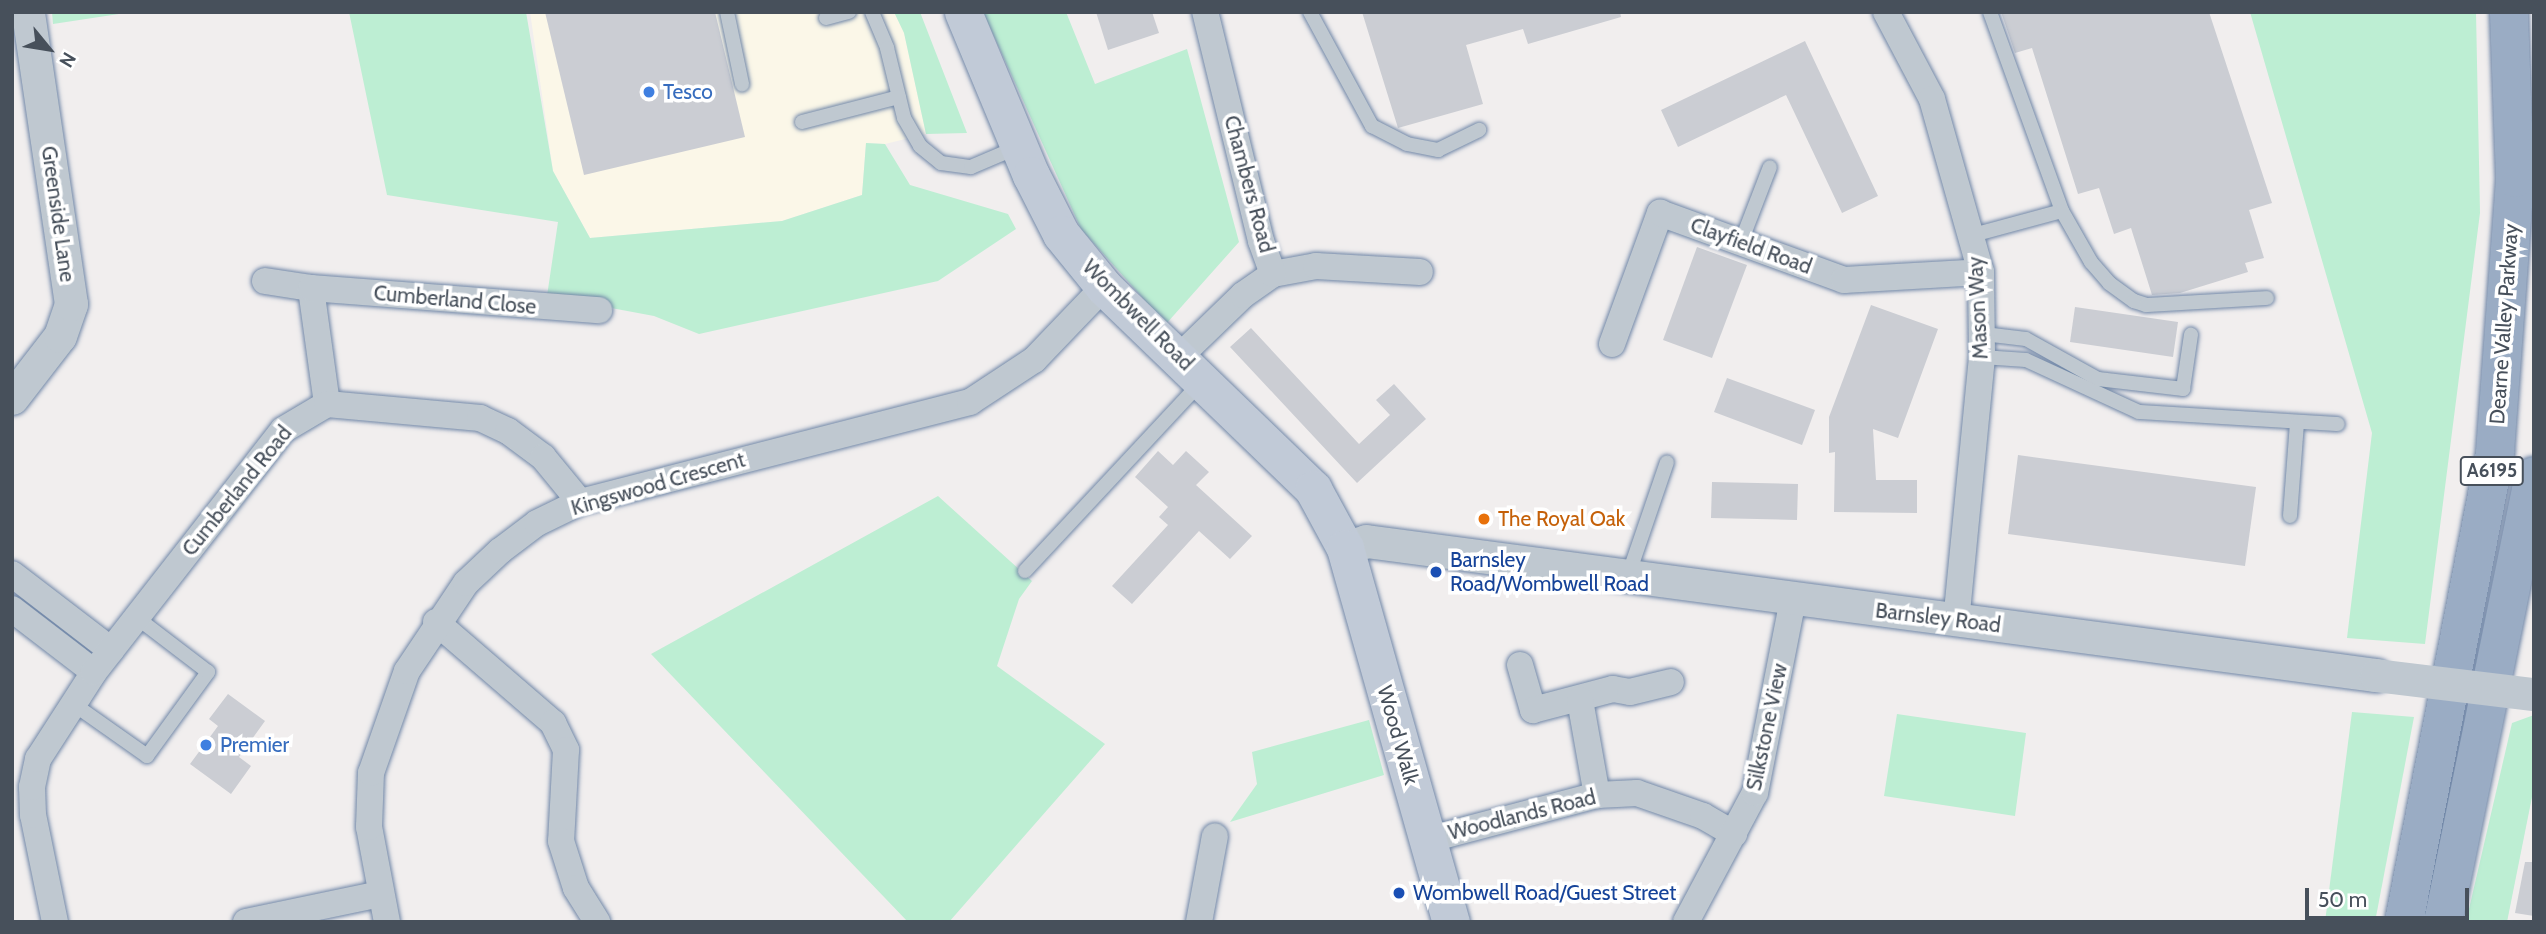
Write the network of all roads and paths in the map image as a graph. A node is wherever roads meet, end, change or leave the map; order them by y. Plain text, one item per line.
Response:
1 (28, 12) edge
2 (727, 12) edge
3 (849, 12) edge
4 (872, 12) edge
5 (963, 12) edge
6 (1205, 12) edge
7 (1310, 12) edge
8 (1886, 12) edge
9 (1990, 12) edge
10 (2509, 12) edge
11 (827, 18) dead end
12 (742, 84) dead end
13 (899, 97) junction
14 (803, 121) dead end
15 (1479, 130) dead end
16 (1019, 147) junction
17 (1770, 167) dead end
18 (2062, 211) junction
19 (1973, 235) junction
20 (1741, 242) junction
21 (1420, 272) dead end
22 (1980, 272) junction
23 (1273, 274) junction
24 (265, 281) dead end
25 (1104, 287) junction
26 (311, 288) junction
27 (2267, 298) dead end
28 (599, 310) dead end
29 (2191, 335) dead end
30 (1612, 344) dead end
31 (1983, 346) junction
32 (1191, 369) junction
33 (12, 398) edge
34 (327, 404) junction
35 (2297, 423) junction
36 (2338, 425) dead end
37 (1667, 462) dead end
38 (2534, 476) edge
39 (580, 502) junction
40 (2290, 516) dead end
41 (1345, 548) junction
42 (1025, 571) dead end
43 (12, 574) edge
44 (1628, 576) junction
45 (1793, 600) junction
46 (12, 609) edge
47 (136, 617) junction
48 (1956, 620) junction
49 (436, 622) junction
50 (111, 650) junction
51 (1520, 665) dead end
52 (94, 672) junction
53 (1671, 682) dead end
54 (2534, 694) edge
55 (1580, 700) junction
56 (72, 703) junction
57 (1597, 795) junction
58 (1734, 834) junction
59 (1215, 836) dead end
60 (1427, 839) junction
61 (380, 894) junction
62 (55, 922) edge
63 (246, 922) edge
64 (387, 922) edge
65 (597, 922) edge
66 (1199, 922) edge
67 (1451, 922) edge
68 (1686, 922) edge
69 (2404, 922) edge
70 (2443, 922) edge

1 - 33 street, Greenside Lane
2 - 12 lane
3 - 11 lane
4 - 13 lane
5 - 16 main road, Wombwell Road
6 - 23 street, Chambers Road
7 - 15 lane
8 - 19 street, Mason Way
9 - 18 lane
10 - 69 highway, Dearne Valley Parkway / A6195
13 - 14 lane
13 - 16 lane
16 - 25 main road, Wombwell Road
17 - 20 lane
18 - 19 lane
18 - 27 lane
19 - 22 street, Mason Way
20 - 22 street, Clayfield Road
20 - 30 street, Clayfield Road
21 - 23 street
22 - 31 street, Mason Way
23 - 32 street, Chambers Road
24 - 26 street, Cumberland Close
25 - 32 main road, Wombwell Road
25 - 39 street, Kingswood Crescent
26 - 28 street, Cumberland Close
26 - 34 street
29 - 31 lane
31 - 35 lane
31 - 48 street, Mason Way
32 - 41 main road, Wombwell Road
32 - 42 lane
34 - 39 street
34 - 47 street, Cumberland Road
35 - 36 lane
35 - 40 lane
37 - 44 lane
38 - 70 highway, A6195
39 - 49 street, Kingswood Crescent
41 - 44 street, Barnsley Road
41 - 60 main road, Wood Walk
43 - 50 street
44 - 45 street, Barnsley Road
45 - 48 street, Barnsley Road
45 - 58 street, Silkstone View
46 - 52 street
47 - 50 street, Cumberland Road
47 - 56 lane
48 - 54 street, Barnsley Road, bridge
49 - 61 street, Kingswood Crescent
49 - 65 street
50 - 52 street, Cumberland Road
51 - 55 street
52 - 56 street, Cumberland Road
53 - 55 street
55 - 57 street
56 - 62 street, Cumberland Road
57 - 58 street, Woodlands Road
57 - 60 street, Woodlands Road
58 - 68 street, Silkstone View
59 - 66 street
60 - 67 main road, Wood Walk
61 - 63 street
61 - 64 street, Kingswood Crescent

